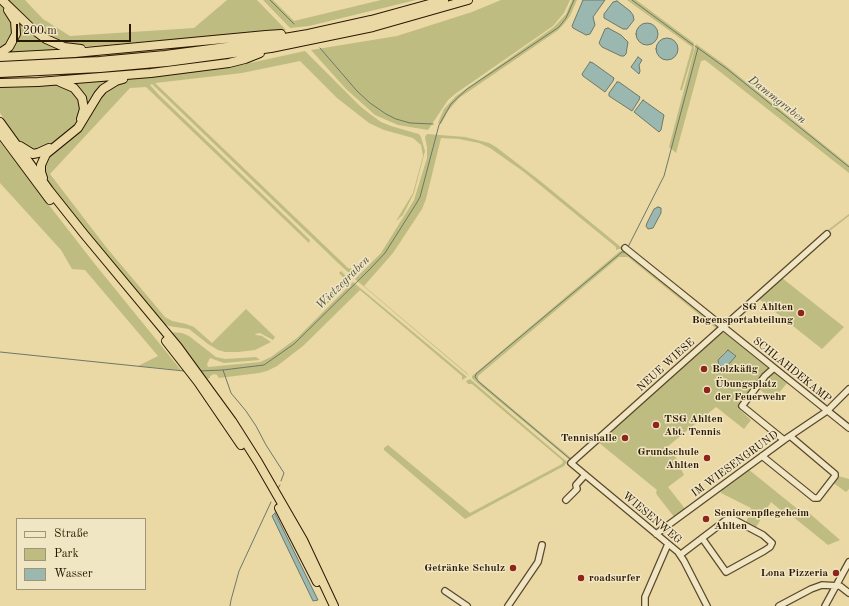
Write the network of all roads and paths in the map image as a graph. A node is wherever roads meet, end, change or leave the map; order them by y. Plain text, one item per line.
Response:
1 (444, 0) edge
2 (468, 0) edge
3 (1, 1) edge
4 (308, 34) junction
5 (271, 48) junction
6 (106, 50) junction
7 (0, 53) edge
8 (0, 56) edge
9 (0, 66) edge
10 (0, 73) edge
11 (134, 75) junction
12 (55, 80) junction
13 (0, 83) edge
14 (0, 122) edge
15 (0, 133) edge
16 (0, 139) edge
17 (13, 141) junction
18 (12, 150) junction
19 (49, 190) junction
20 (827, 234) dead end
21 (625, 248) dead end
22 (723, 327) junction
23 (189, 366) junction
24 (774, 368) junction
25 (201, 381) junction
26 (849, 389) edge
27 (827, 411) junction
28 (849, 428) edge
29 (790, 436) junction
30 (784, 440) junction
31 (762, 456) junction
32 (571, 463) joint
33 (585, 475) junction
34 (566, 500) dead end
35 (656, 534) junction
36 (702, 538) junction
37 (668, 544) junction
38 (542, 545) dead end
39 (680, 555) junction
40 (849, 562) edge
41 (836, 586) junction
42 (445, 591) dead end
43 (849, 593) edge
44 (329, 606) edge
45 (334, 606) edge
46 (467, 606) edge
47 (508, 606) edge
48 (644, 606) edge
49 (707, 606) edge
50 (779, 606) edge
51 (825, 606) edge

1 - 4 highway
2 - 5 highway
3 - 6 highway
3 - 7 highway
4 - 6 highway
4 - 9 highway
5 - 10 highway
5 - 11 highway
6 - 8 highway
11 - 12 highway
11 - 19 highway
12 - 13 highway
12 - 17 highway
14 - 17 highway
15 - 18 highway
16 - 18 highway
17 - 19 highway
18 - 23 highway
19 - 23 highway
20 - 22 street, NEUE WIESE
21 - 22 street, SCHLAHDEKAMP
22 - 24 street, SCHLAHDEKAMP
22 - 32 street, NEUE WIESE
23 - 25 highway
24 - 27 street, SCHLAHDEKAMP
24 - 30 street
25 - 44 highway
25 - 45 highway
26 - 27 street, IM WIESENGRUND
27 - 28 street, SCHLAHDEKAMP
27 - 29 street, IM WIESENGRUND
29 - 30 street, IM WIESENGRUND
29 - 31 street
30 - 31 street, IM WIESENGRUND
31 - 35 street, IM WIESENGRUND
32 - 33 street, WIESENWEG
33 - 34 street
33 - 35 street, WIESENWEG
35 - 37 street, WIESENWEG
36 - 36 street
36 - 39 street
37 - 39 street, WIESENWEG
37 - 48 street
38 - 47 street
39 - 49 street, WIESENWEG
40 - 41 street
41 - 43 street
41 - 50 street
41 - 51 street
42 - 46 street

